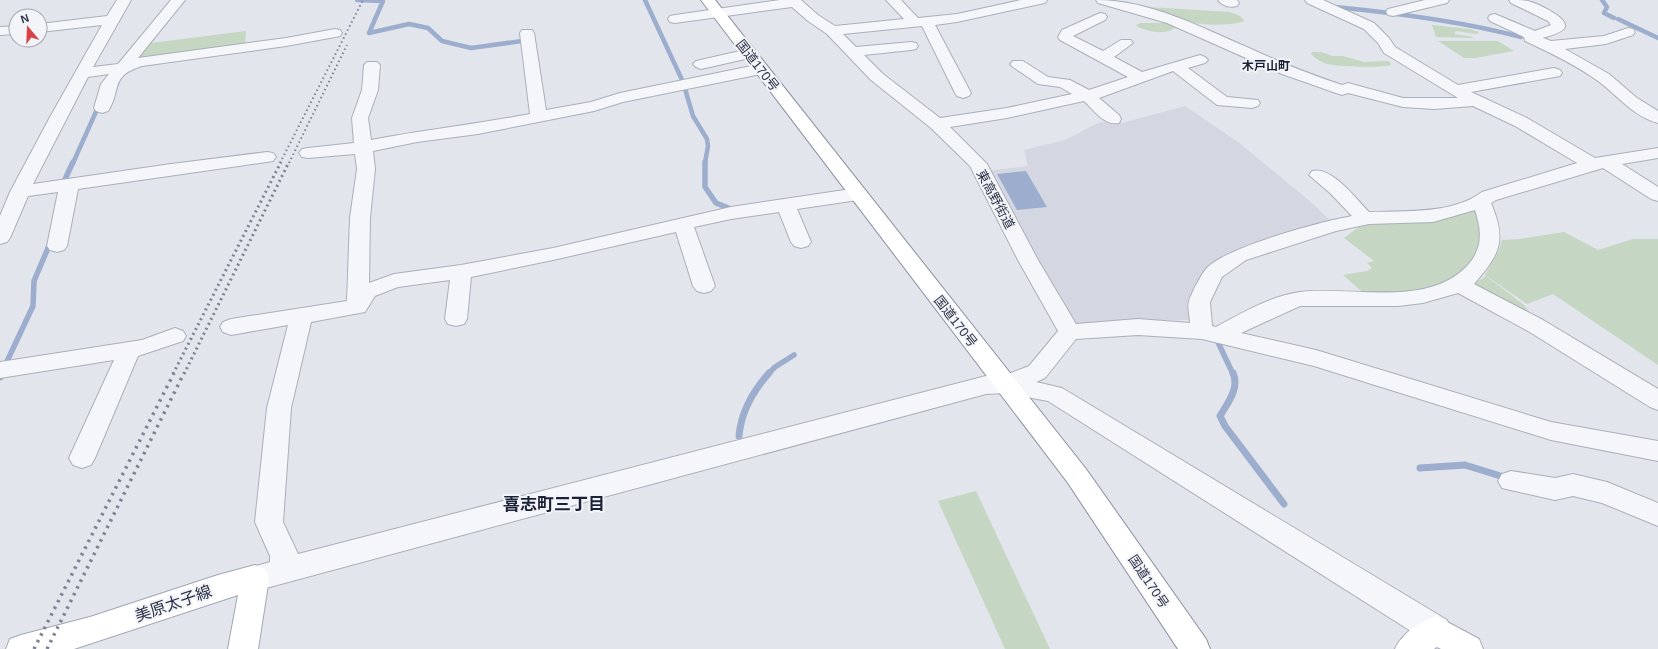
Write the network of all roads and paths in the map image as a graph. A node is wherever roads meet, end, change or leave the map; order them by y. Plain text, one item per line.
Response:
1 (124, 0) edge
2 (178, 0) edge
3 (893, 0) edge
4 (1103, 0) edge
5 (1312, 0) edge
6 (1442, 0) edge
7 (1516, 0) edge
8 (794, 1) edge
9 (1028, 1) edge
10 (713, 6) edge
11 (947, 6) dead end
12 (1393, 12) dead end
13 (962, 17) junction
14 (1100, 17) dead end
15 (1495, 18) dead end
16 (675, 19) dead end
17 (113, 20) junction
18 (921, 23) junction
19 (48, 27) edge
20 (832, 31) junction
21 (1628, 32) dead end
22 (335, 33) dead end
23 (526, 33) dead end
24 (1534, 36) junction
25 (1073, 41) junction
26 (1126, 43) dead end
27 (911, 46) dead end
28 (1549, 46) junction
29 (1055, 49) dead end
30 (854, 52) junction
31 (1104, 57) junction
32 (1200, 60) dead end
33 (755, 61) junction
34 (701, 64) dead end
35 (1018, 64) dead end
36 (372, 65) dead end
37 (1176, 66) junction
38 (119, 68) junction
39 (82, 73) junction
40 (1554, 73) dead end
41 (1142, 78) junction
42 (1455, 90) junction
43 (962, 93) dead end
44 (1088, 96) junction
45 (1474, 101) junction
46 (1252, 103) dead end
47 (102, 108) dead end
48 (539, 116) junction
49 (1658, 118) edge
50 (1113, 119) dead end
51 (937, 124) junction
52 (364, 146) junction
53 (308, 153) dead end
54 (1658, 153) edge
55 (266, 157) dead end
56 (1599, 163) junction
57 (1318, 175) dead end
58 (64, 185) junction
59 (19, 193) junction
60 (858, 194) junction
61 (1658, 195) edge
62 (0, 196) edge
63 (1481, 202) junction
64 (785, 204) junction
65 (1365, 219) junction
66 (683, 223) junction
67 (0, 238) edge
68 (801, 242) dead end
69 (57, 246) dead end
70 (461, 272) junction
71 (704, 286) dead end
72 (1459, 286) junction
73 (358, 303) junction
74 (301, 317) junction
75 (456, 319) dead end
76 (231, 327) dead end
77 (1070, 332) junction
78 (1211, 333) junction
79 (175, 336) dead end
80 (130, 349) junction
81 (0, 370) edge
82 (1005, 384) junction
83 (1658, 401) edge
84 (1658, 451) edge
85 (82, 458) dead end
86 (1512, 481) dead end
87 (1658, 515) edge
88 (283, 570) junction
89 (255, 578) junction
90 (1436, 630) junction
91 (21, 649) edge
92 (243, 649) edge
93 (1195, 649) edge
94 (1410, 649) edge
95 (1468, 649) edge

1 - 17 street
2 - 38 street
3 - 18 street
4 - 45 street
5 - 42 street
6 - 12 street
7 - 24 street
8 - 10 street
8 - 20 street, 東高野街道
9 - 13 street
10 - 16 street
10 - 33 main road, 国道170号
11 - 13 street
13 - 18 street
14 - 25 street
15 - 24 street
17 - 19 street
17 - 39 street
18 - 20 street
18 - 43 street
20 - 30 street, 東高野街道
21 - 28 street
22 - 38 street
23 - 48 street
24 - 28 street
25 - 29 street
25 - 31 street
26 - 31 street
27 - 30 street
28 - 49 street
30 - 51 street, 東高野街道
31 - 41 street
32 - 37 street
33 - 34 street
33 - 48 street
33 - 60 main road, 国道170号
35 - 44 street
36 - 52 street
37 - 41 street
37 - 46 street
38 - 39 street
38 - 47 street
39 - 59 street
40 - 42 street
41 - 44 street
42 - 45 street
44 - 50 street
44 - 51 street
45 - 56 street
48 - 52 street
51 - 77 street, 東高野街道
52 - 53 street
52 - 73 street
54 - 56 street
55 - 58 street
56 - 61 street
56 - 63 street
57 - 65 street
58 - 59 street
58 - 69 street
59 - 62 street
59 - 67 street
60 - 64 street
60 - 82 main road, 国道170号
63 - 65 street
63 - 72 street
64 - 66 street
64 - 68 street
65 - 78 street
66 - 70 street
66 - 71 street
70 - 73 street
70 - 75 street
72 - 78 street
72 - 83 street
73 - 74 street
74 - 76 street
74 - 88 street
77 - 78 street
77 - 82 street
78 - 84 street
79 - 80 street
80 - 81 street
80 - 85 street
82 - 88 street
82 - 90 street
82 - 93 main road, 国道170号
86 - 87 street
88 - 89 street
89 - 91 main road, 美原太子線
89 - 92 main road
90 - 94 main road
90 - 95 main road

